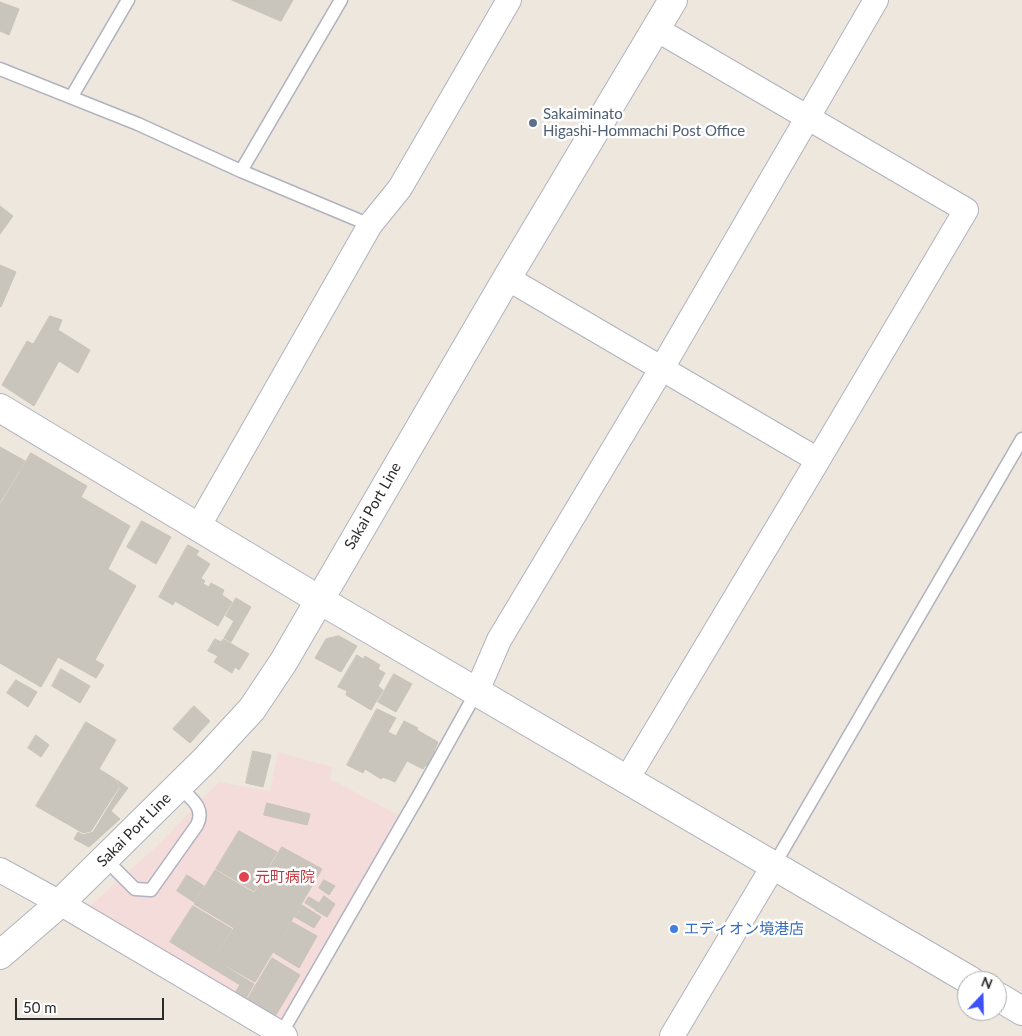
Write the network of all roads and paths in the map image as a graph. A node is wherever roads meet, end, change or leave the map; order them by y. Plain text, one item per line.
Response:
1 (128, 0) edge
2 (341, 0) edge
3 (509, 0) edge
4 (673, 0) edge
5 (876, 0) edge
6 (656, 29) junction
7 (0, 69) edge
8 (72, 96) junction
9 (809, 118) junction
10 (241, 171) junction
11 (370, 225) junction
12 (507, 278) junction
13 (662, 368) junction
14 (0, 408) edge
15 (1022, 439) edge
16 (818, 460) junction
17 (198, 527) junction
18 (318, 599) junction
19 (476, 691) junction
20 (627, 779) junction
21 (178, 786) junction
22 (105, 858) junction
23 (774, 865) junction
24 (0, 870) edge
25 (60, 903) junction
26 (0, 955) edge
27 (957, 973) edge
28 (1007, 1002) edge
29 (1022, 1011) edge
30 (282, 1035) edge
31 (672, 1036) edge

1 - 8 lane
2 - 10 lane
3 - 11 street
4 - 6 main road, Sakai Port Line
5 - 9 street
6 - 9 street
6 - 12 main road, Sakai Port Line
7 - 8 lane
8 - 10 lane
9 - 13 street
9 - 16 street
10 - 11 lane
11 - 17 street
12 - 13 street
12 - 18 main road, Sakai Port Line
13 - 16 street
13 - 19 street
14 - 17 main road
15 - 23 lane
16 - 20 street
17 - 18 main road
18 - 19 main road
18 - 21 main road, Sakai Port Line
19 - 20 main road
19 - 30 lane
20 - 23 main road
21 - 22 main road, Sakai Port Line
21 - 22 lane
22 - 25 main road, Sakai Port Line
23 - 27 main road
23 - 31 street
24 - 25 street
25 - 26 main road, Sakai Port Line
25 - 30 street
28 - 29 main road

